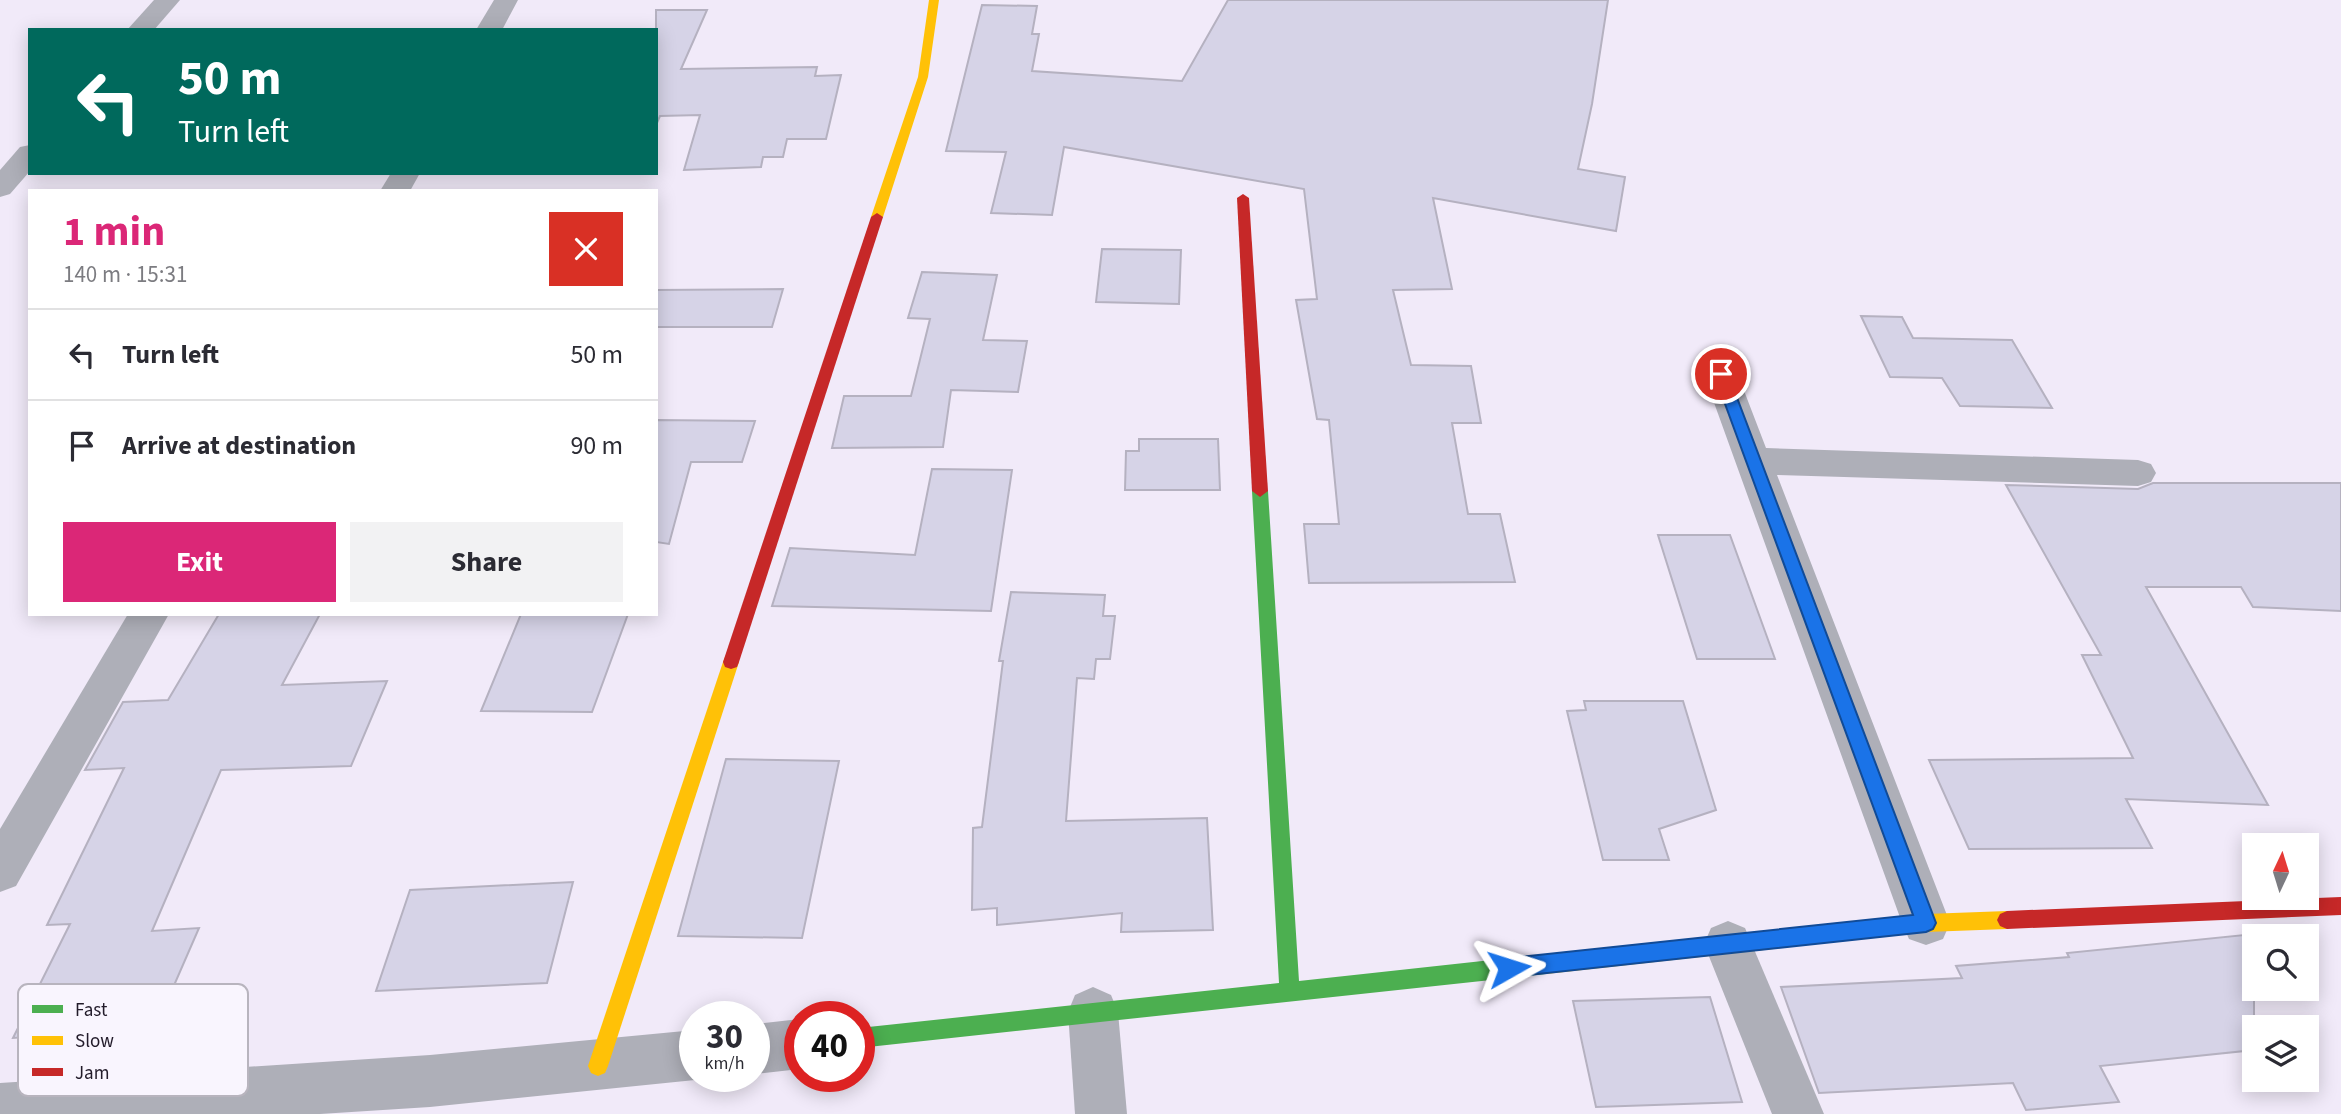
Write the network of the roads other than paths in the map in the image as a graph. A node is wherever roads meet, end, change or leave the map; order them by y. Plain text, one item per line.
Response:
1 (168, 0) edge
2 (506, 0) edge
3 (933, 0) edge
4 (142, 28) edge
5 (490, 28) edge
6 (28, 155) edge
7 (0, 188) edge
8 (1243, 198) dead end
9 (1721, 374) dead end
10 (1753, 461) junction
11 (2138, 473) dead end
12 (148, 616) edge
13 (0, 872) edge
14 (2340, 908) edge
15 (1926, 923) junction
16 (1728, 944) junction
17 (1290, 991) junction
18 (1093, 1012) junction
19 (875, 1036) edge
20 (679, 1057) edge
21 (598, 1066) junction
22 (425, 1098) edge
23 (0, 1109) edge
24 (1101, 1114) edge
25 (1798, 1114) edge

1 - 4 street
2 - 5 street
3 - 21 street
6 - 7 street
8 - 17 street
9 - 10 street
10 - 11 street
10 - 15 street
12 - 13 street
14 - 15 street
15 - 16 street
16 - 17 street
16 - 25 street
17 - 18 street
18 - 19 street
18 - 24 street
20 - 21 street
21 - 22 street
22 - 23 street

